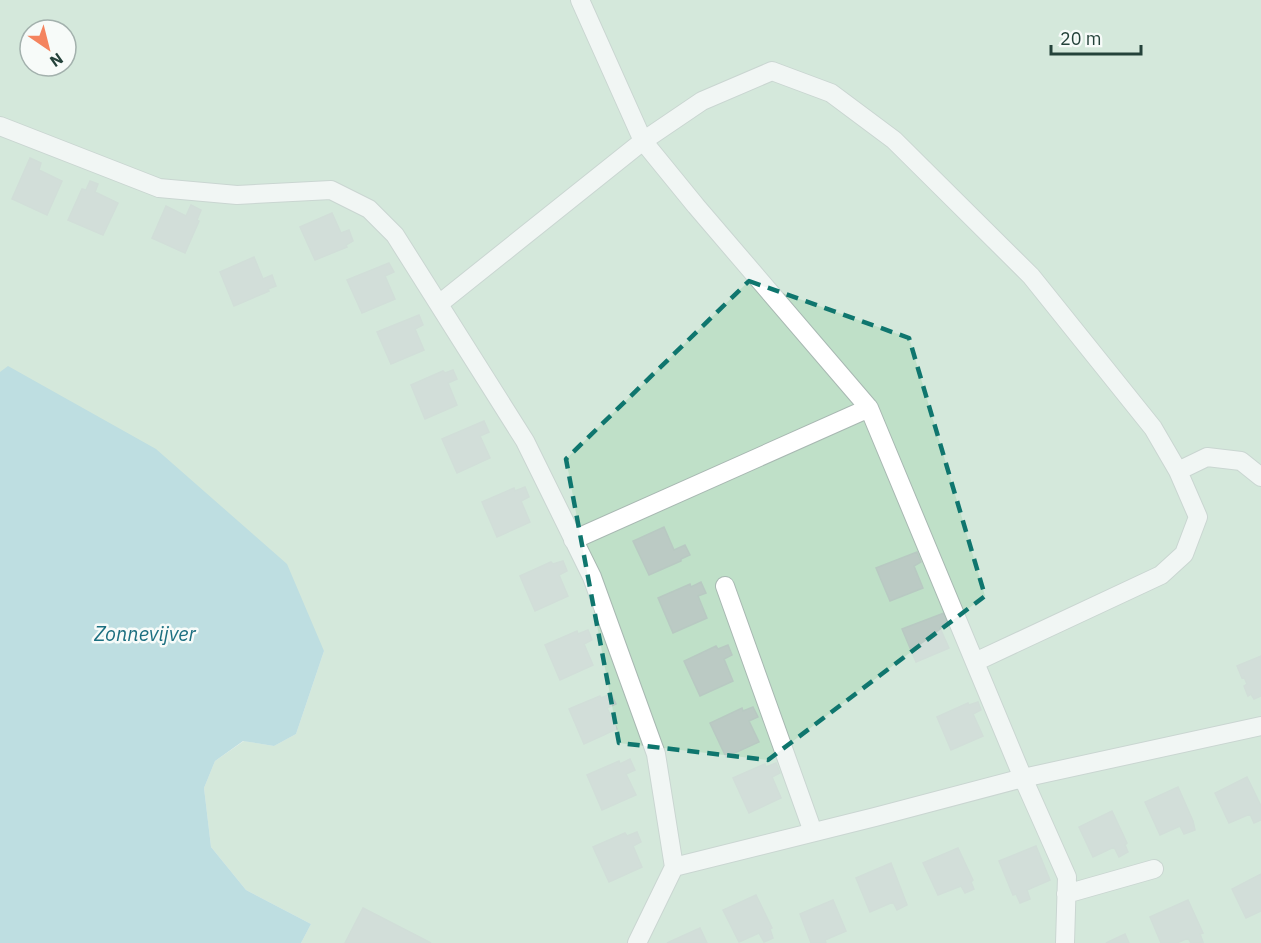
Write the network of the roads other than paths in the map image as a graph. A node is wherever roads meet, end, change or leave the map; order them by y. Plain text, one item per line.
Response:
1 (580, 0) edge
2 (0, 126) edge
3 (643, 141) junction
4 (438, 304) junction
5 (869, 408) junction
6 (1178, 471) junction
7 (1261, 477) edge
8 (573, 540) junction
9 (725, 586) dead end
10 (975, 662) junction
11 (1261, 726) edge
12 (1023, 778) junction
13 (813, 832) junction
14 (674, 867) junction
15 (1154, 869) dead end
16 (1066, 894) junction
17 (637, 943) edge
18 (1065, 943) edge

1 - 3 lane
2 - 4 lane
3 - 4 lane
3 - 5 lane
3 - 6 lane
4 - 8 lane
5 - 8 lane
5 - 10 lane
6 - 7 lane
6 - 10 lane
8 - 14 lane
9 - 13 lane
10 - 12 lane
11 - 12 lane
12 - 13 lane
12 - 16 lane
13 - 14 lane
14 - 17 lane
15 - 16 lane
16 - 18 lane

